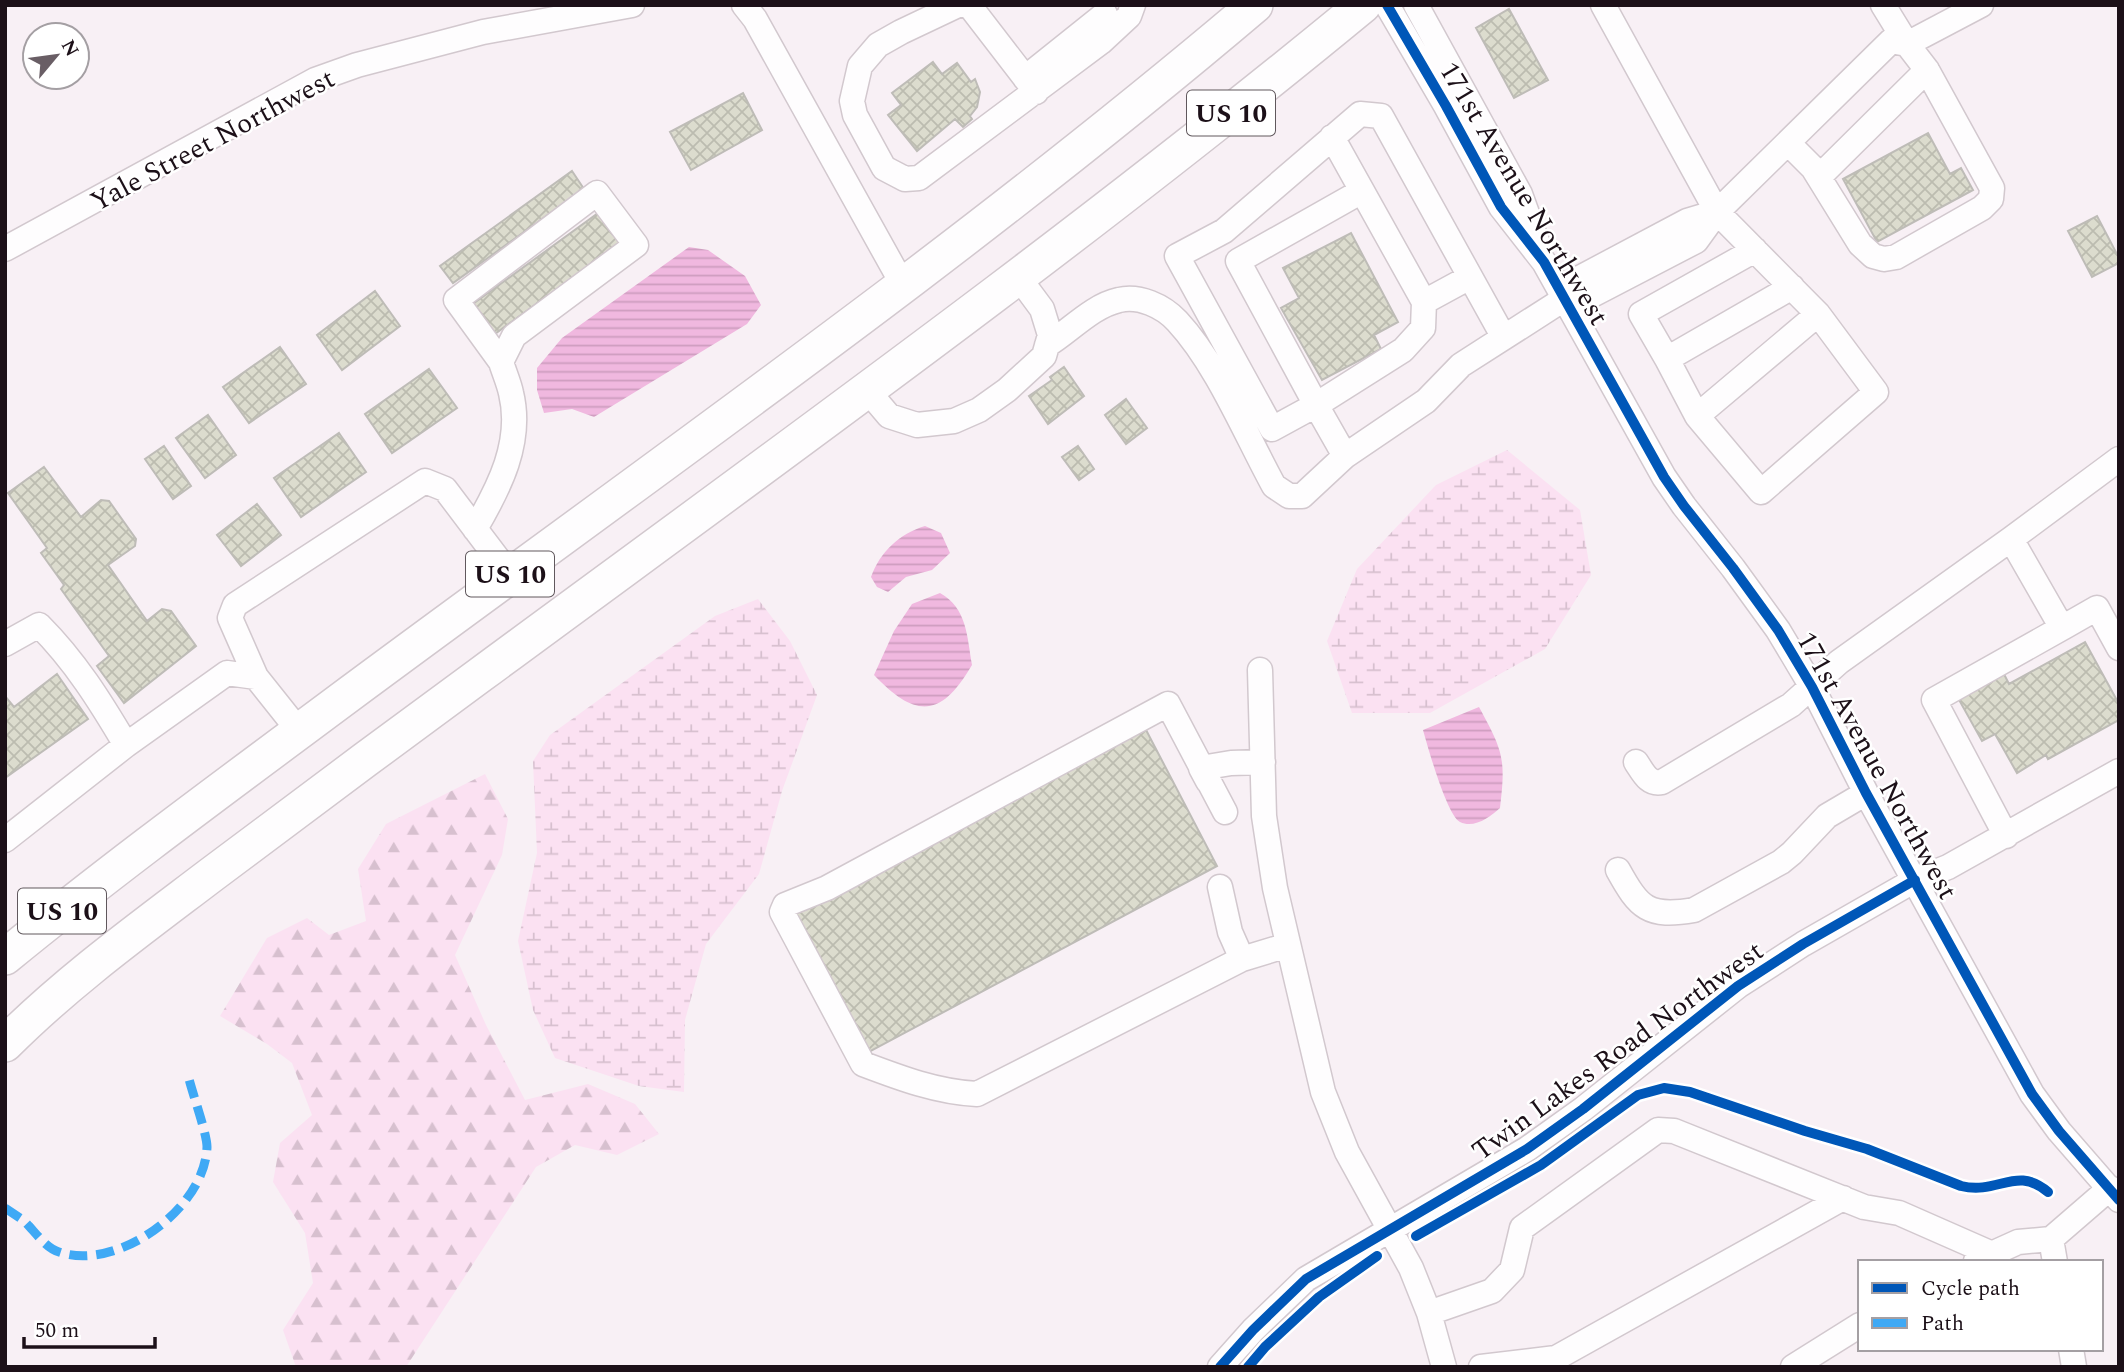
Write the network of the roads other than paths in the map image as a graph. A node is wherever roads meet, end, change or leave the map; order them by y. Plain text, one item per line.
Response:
1 (632, 5) edge
2 (744, 5) edge
3 (958, 5) edge
4 (969, 5) edge
5 (1133, 5) edge
6 (1255, 5) edge
7 (1363, 5) edge
8 (1387, 5) edge
9 (1416, 5) edge
10 (1603, 5) edge
11 (1884, 5) edge
12 (1981, 5) edge
13 (1105, 14) dead end
14 (1907, 44) junction
15 (1927, 70) junction
16 (1030, 85) junction
17 (1332, 137) junction
18 (1788, 143) junction
19 (1819, 177) junction
20 (1362, 191) junction
21 (1717, 212) junction
22 (1224, 231) junction
23 (5, 249) edge
24 (1755, 250) junction
25 (1238, 261) junction
26 (1544, 262) junction
27 (1470, 277) junction
28 (1019, 278) junction
29 (903, 285) junction
30 (1791, 287) junction
31 (1564, 298) junction
32 (1424, 302) junction
33 (1818, 314) junction
34 (1503, 336) junction
35 (1047, 345) junction
36 (1668, 359) junction
37 (501, 362) junction
38 (867, 390) junction
39 (1316, 405) junction
40 (1697, 416) junction
41 (1345, 456) junction
42 (2119, 459) edge
43 (475, 529) junction
44 (2011, 540) junction
45 (510, 575) junction
46 (2062, 628) junction
47 (5, 644) edge
48 (2119, 648) edge
49 (1260, 670) dead end
50 (256, 677) junction
51 (1812, 687) junction
52 (299, 731) junction
53 (126, 745) junction
54 (1263, 762) junction
55 (1636, 762) dead end
56 (1201, 768) junction
57 (2119, 771) edge
58 (1866, 793) junction
59 (1225, 812) dead end
60 (8, 831) edge
61 (2006, 836) junction
62 (1618, 870) dead end
63 (1915, 880) junction
64 (1220, 887) dead end
65 (1288, 945) junction
66 (5, 957) edge
67 (1242, 959) junction
68 (5, 1044) edge
69 (2116, 1192) edge
70 (1843, 1199) junction
71 (1390, 1230) junction
72 (2054, 1250) edge
73 (1982, 1258) edge
74 (1429, 1313) junction
75 (1858, 1326) edge
76 (1220, 1367) edge
77 (1444, 1367) edge
78 (1481, 1367) edge
79 (1793, 1367) edge

1 - 23 street, Yale Street Northwest
2 - 29 street
3 - 16 street
4 - 16 street
5 - 16 street
6 - 29 highway, US 10
7 - 28 highway, US 10
8 - 26 street, 171st Avenue Northwest
9 - 26 street, 171st Avenue Northwest
10 - 21 street
11 - 14 street
12 - 14 street
13 - 16 street
14 - 15 street
14 - 18 street
15 - 19 street
15 - 19 street
17 - 20 street
17 - 22 street
17 - 27 street
18 - 19 street
18 - 21 street
20 - 25 street
20 - 32 street
21 - 24 street
21 - 31 street
22 - 25 street
22 - 39 street
24 - 30 street
24 - 36 street
25 - 39 street
26 - 31 street, 171st Avenue Northwest
27 - 32 street
27 - 34 street
28 - 35 street
28 - 38 highway, US 10
29 - 45 highway, US 10
30 - 33 street
30 - 36 street
31 - 34 street
31 - 51 street, 171st Avenue Northwest
32 - 39 street
33 - 40 street
33 - 40 street
34 - 41 street
35 - 38 street
35 - 41 street
36 - 40 street
37 - 37 street
37 - 43 street
38 - 68 highway, US 10
39 - 41 street
42 - 44 street
43 - 45 street
43 - 50 street
44 - 46 street
44 - 51 street
45 - 52 highway, US 10
46 - 48 street
46 - 61 street
47 - 53 street
49 - 54 street
50 - 52 street
50 - 53 street
51 - 55 street
51 - 58 street, 171st Avenue Northwest
52 - 66 highway, US 10
53 - 60 street
54 - 56 street
54 - 65 street
56 - 59 street
56 - 67 street
57 - 61 street, Twin Lakes Road Northwest
58 - 62 street
58 - 63 street, 171st Avenue Northwest
61 - 63 street, Twin Lakes Road Northwest
63 - 69 street, 171st Avenue Northwest
63 - 71 street, Twin Lakes Road Northwest
64 - 67 street
65 - 67 street
65 - 71 street
69 - 72 street
70 - 73 street
70 - 74 street
70 - 78 street
71 - 74 street
71 - 76 street, Twin Lakes Road Northwest
72 - 73 street
74 - 77 street
75 - 79 street

